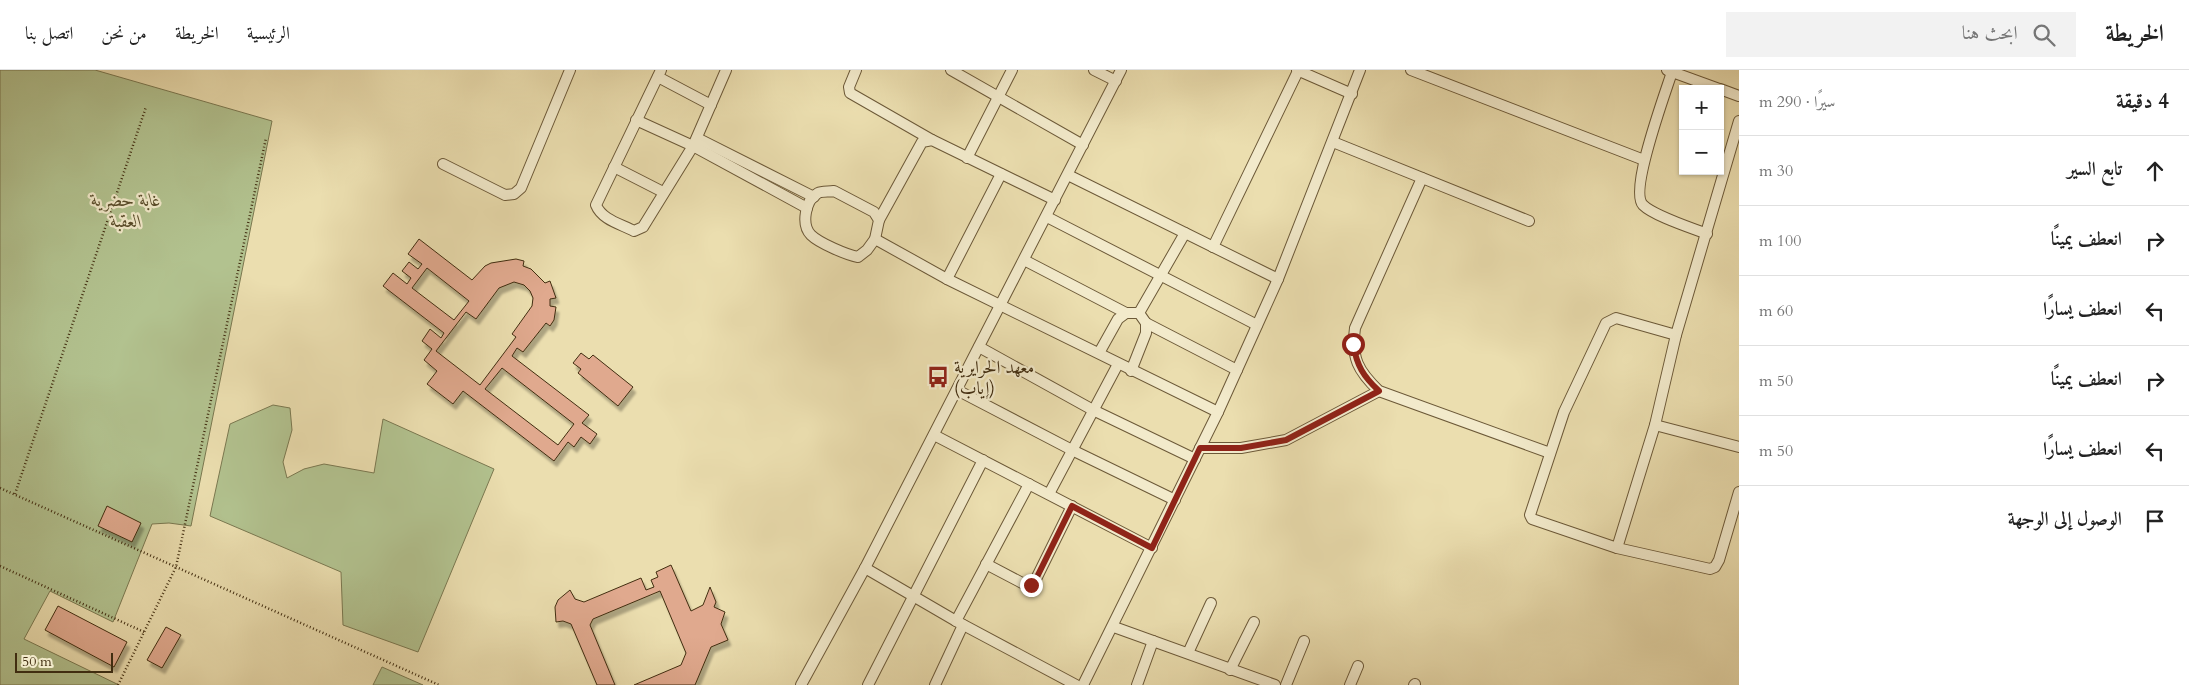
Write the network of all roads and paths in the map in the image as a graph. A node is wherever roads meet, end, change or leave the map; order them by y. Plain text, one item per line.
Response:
1 (570, 70) edge
2 (726, 70) edge
3 (856, 70) edge
4 (951, 70) edge
5 (1012, 70) edge
6 (1094, 70) edge
7 (1121, 70) edge
8 (1298, 70) edge
9 (1360, 70) edge
10 (1411, 70) edge
11 (1669, 71) edge
12 (659, 73) edge
13 (1116, 81) junction
14 (1709, 85) edge
15 (1724, 90) edge
16 (1352, 94) junction
17 (1739, 96) edge
18 (998, 97) junction
19 (711, 105) junction
20 (146, 107) dead end
21 (636, 120) junction
22 (1739, 121) edge
23 (266, 138) dead end
24 (932, 140) junction
25 (695, 142) junction
26 (1333, 142) junction
27 (1083, 145) junction
28 (966, 158) junction
29 (1644, 160) junction
30 (443, 164) dead end
31 (614, 167) junction
32 (1001, 174) junction
33 (1068, 175) junction
34 (1422, 178) junction
35 (663, 192) junction
36 (814, 197) junction
37 (1055, 200) junction
38 (807, 208) junction
39 (1047, 217) junction
40 (879, 220) junction
41 (1529, 221) dead end
42 (1185, 234) junction
43 (1707, 234) junction
44 (875, 239) junction
45 (1213, 248) junction
46 (1024, 260) junction
47 (1162, 276) junction
48 (947, 279) junction
49 (1278, 279) junction
50 (1001, 306) junction
51 (1126, 313) junction
52 (1140, 313) junction
53 (1146, 323) junction
54 (1257, 325) junction
55 (1676, 336) junction
56 (979, 347) junction
57 (1099, 353) junction
58 (1118, 364) junction
59 (1237, 370) junction
60 (1131, 371) junction
61 (957, 390) junction
62 (1379, 391) junction
63 (1094, 410) junction
64 (1218, 412) junction
65 (1655, 425) junction
66 (934, 435) junction
67 (1739, 447) edge
68 (1200, 448) junction
69 (1072, 450) junction
70 (1550, 453) junction
71 (1195, 459) junction
72 (983, 460) junction
73 (1029, 484) junction
74 (0, 488) edge
75 (1739, 492) edge
76 (1049, 494) junction
77 (15, 495) junction
78 (1175, 500) junction
79 (1072, 506) junction
80 (1152, 548) junction
81 (1617, 548) junction
82 (986, 564) junction
83 (0, 566) edge
84 (176, 567) junction
85 (865, 568) junction
86 (914, 596) junction
87 (1211, 603) dead end
88 (1254, 622) dead end
89 (959, 623) junction
90 (1114, 627) junction
91 (144, 632) junction
92 (1154, 641) junction
93 (1304, 641) dead end
94 (1188, 653) junction
95 (1358, 666) dead end
96 (1230, 670) junction
97 (118, 685) edge
98 (439, 685) edge
99 (801, 685) edge
100 (868, 685) edge
101 (935, 685) edge
102 (1076, 685) edge
103 (1083, 685) edge
104 (1137, 685) edge
105 (1275, 685) edge
106 (1286, 685) edge
107 (1350, 685) edge

1 - 30 street
2 - 19 street
3 - 24 street
4 - 18 street
5 - 18 street
6 - 13 street
7 - 13 street
8 - 16 street
8 - 45 street
9 - 16 street
10 - 29 street
11 - 14 street
11 - 29 street
12 - 19 street
12 - 21 street
13 - 27 street
15 - 17 street
16 - 26 street
18 - 27 street
18 - 28 street
19 - 25 street
20 - 77 path
21 - 25 street
21 - 31 street
22 - 43 street
23 - 84 path
24 - 28 street
24 - 40 street
25 - 35 street
25 - 36 street
25 - 38 street
26 - 34 street
26 - 49 street
27 - 33 street
28 - 32 street
29 - 43 street
31 - 35 street
31 - 35 street
32 - 37 street
32 - 48 street
33 - 37 street
33 - 42 street
34 - 41 street
34 - 62 street
36 - 38 street
36 - 40 street
37 - 39 street
38 - 44 street
39 - 46 street
39 - 47 street
40 - 44 street
42 - 45 street
42 - 47 street
43 - 55 street
44 - 48 street
45 - 49 street
46 - 50 street
46 - 51 street
47 - 52 street
47 - 54 street
48 - 50 street
49 - 54 street
50 - 56 street
50 - 57 street
51 - 52 street
51 - 57 street
52 - 53 street
53 - 59 street
53 - 60 street
54 - 59 street
55 - 65 street
55 - 70 street
56 - 61 street
56 - 63 street
57 - 58 street
58 - 60 street
58 - 63 street
59 - 64 street
60 - 64 street
61 - 66 street
61 - 69 street
62 - 68 street
62 - 70 street
63 - 69 street
63 - 71 street
64 - 68 street
65 - 67 street
65 - 81 street
66 - 72 street
66 - 85 street
68 - 71 street
69 - 76 street
69 - 78 street
70 - 81 street
71 - 78 street
72 - 73 street
72 - 86 street
73 - 76 street
73 - 82 street
74 - 77 path
75 - 81 street
76 - 79 street
77 - 84 path
78 - 80 street
79 - 80 street
79 - 82 street
80 - 90 street
82 - 89 street
83 - 91 path
84 - 91 path
84 - 98 path
85 - 86 street
85 - 99 street
86 - 89 street
86 - 100 street
87 - 94 street
88 - 96 street
89 - 101 street
89 - 102 street
90 - 92 street
90 - 103 street
91 - 97 path
92 - 94 street
92 - 104 street
93 - 106 street
94 - 96 street
95 - 107 street
96 - 105 street

